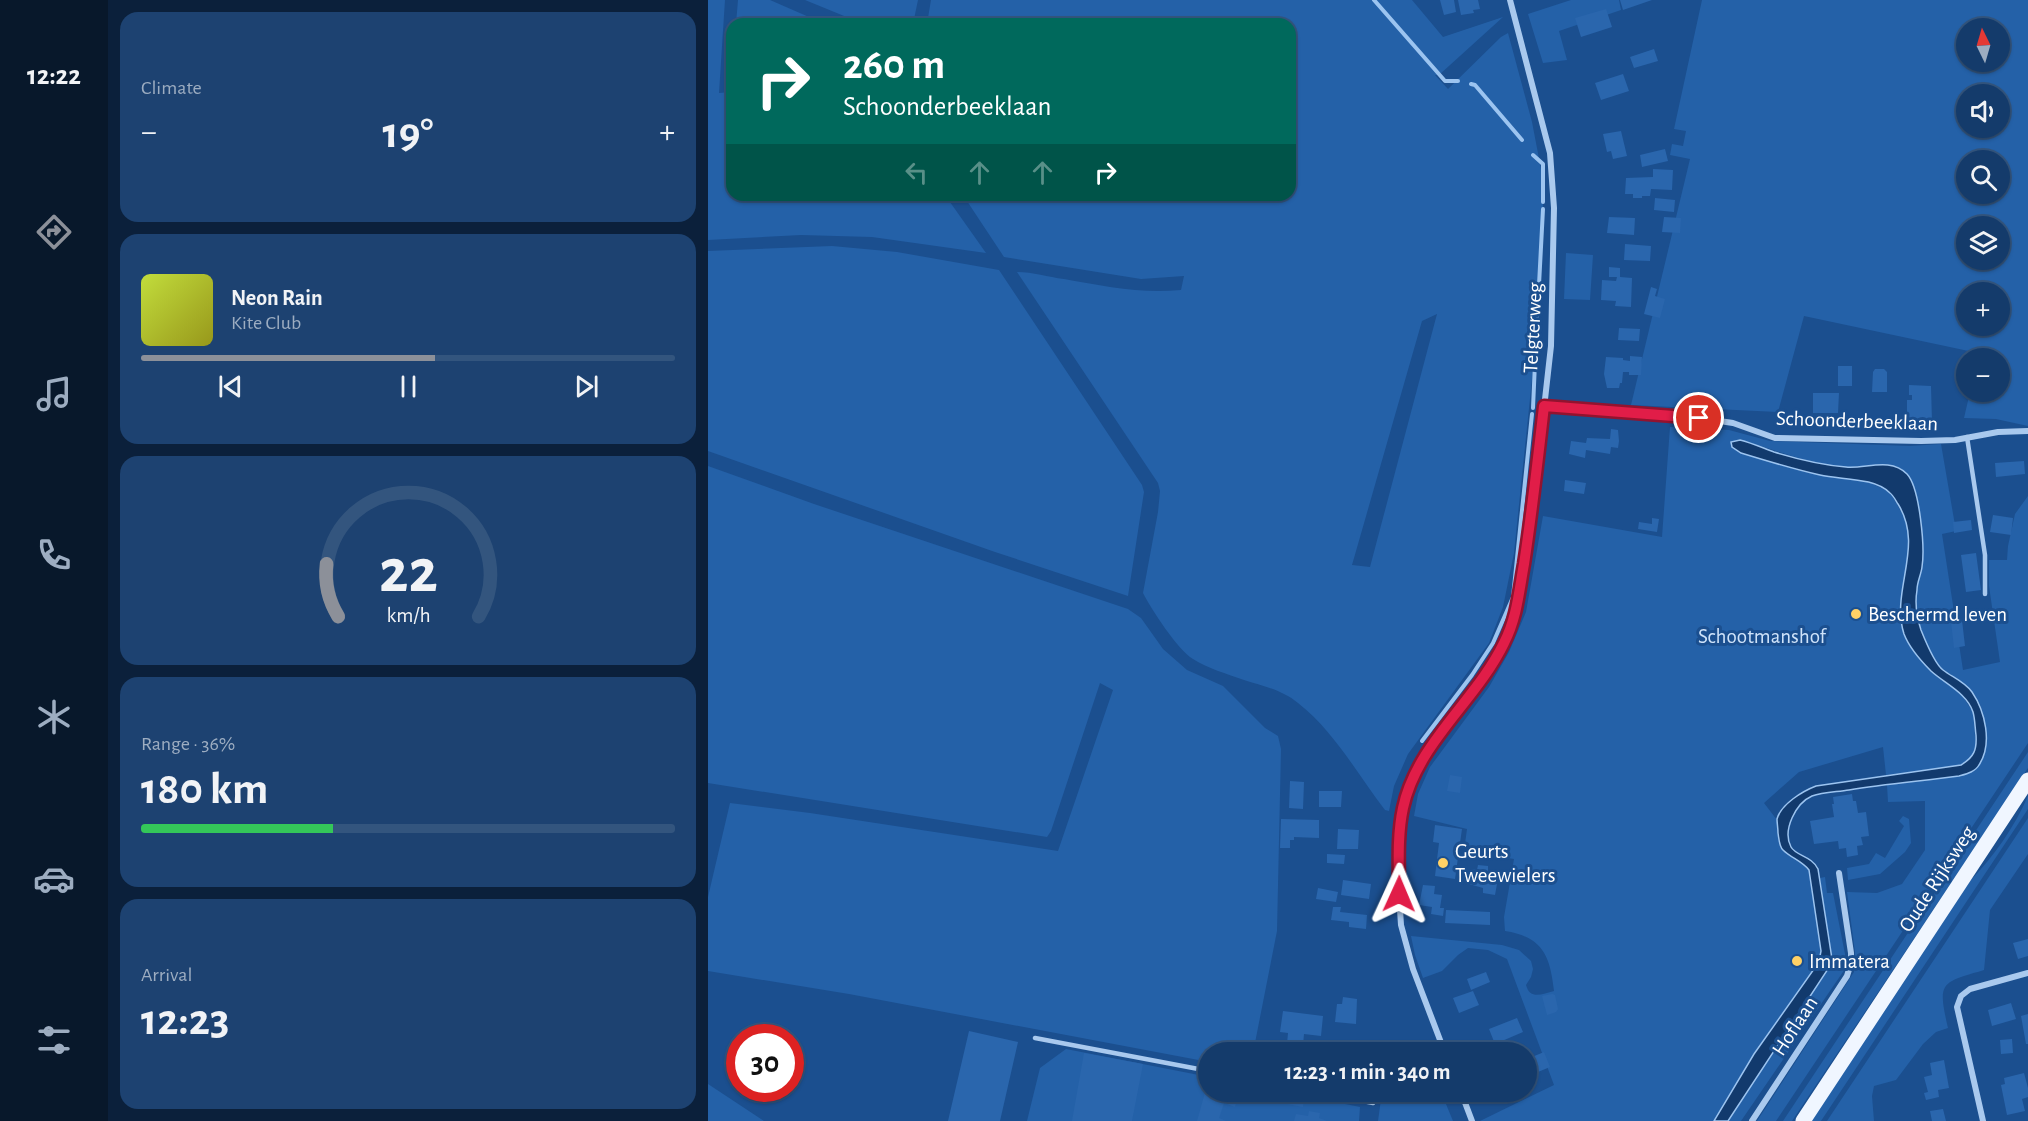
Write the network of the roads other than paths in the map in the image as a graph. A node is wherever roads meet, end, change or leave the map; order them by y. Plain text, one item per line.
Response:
1 (1510, 0) edge
2 (1544, 406) junction
3 (2028, 431) edge
4 (1967, 437) junction
5 (1985, 594) dead end
6 (2028, 780) edge
7 (1839, 873) dead end
8 (2028, 973) edge
9 (1035, 1038) dead end
10 (1441, 1042) edge
11 (1198, 1069) edge
12 (1368, 1102) edge
13 (1465, 1102) edge
14 (1373, 1103) dead end
15 (1472, 1121) edge
16 (1752, 1121) edge
17 (1803, 1121) edge
18 (1983, 1121) edge

1 - 2 street, Telgterweg
2 - 4 street, Schoonderbeeklaan
2 - 10 street, Telgterweg
3 - 4 street, Schoonderbeeklaan
4 - 5 lane
6 - 17 main road, Oude Rijksweg
7 - 16 street, Hoflaan
8 - 18 street
9 - 11 lane
12 - 14 lane
13 - 15 street

